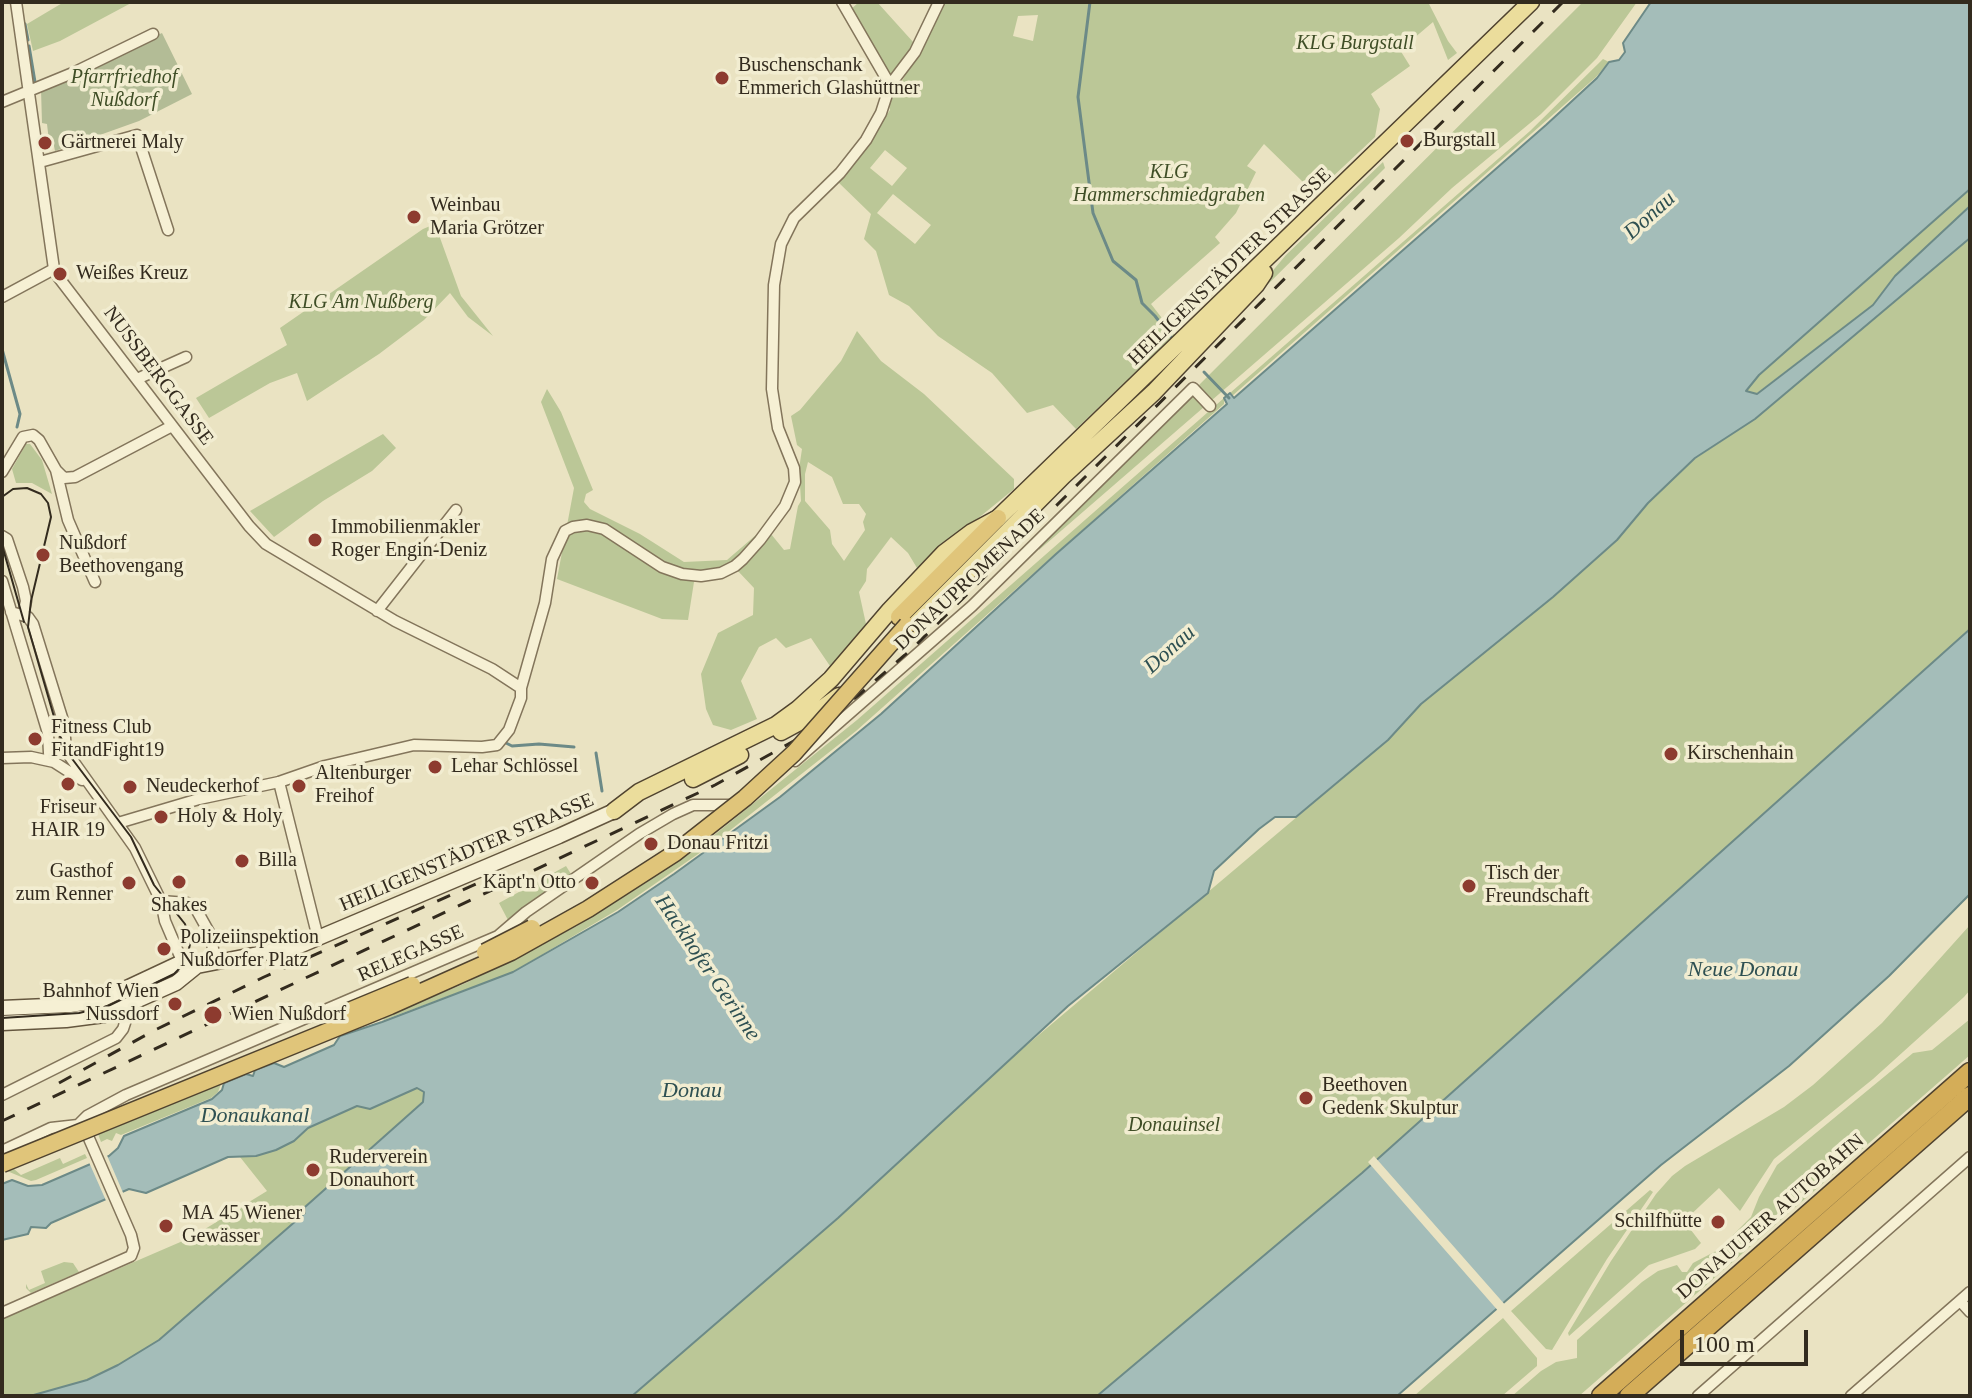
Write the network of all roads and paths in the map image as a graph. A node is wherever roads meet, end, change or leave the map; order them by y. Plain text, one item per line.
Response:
1 (16, 2) edge
2 (842, 2) edge
3 (939, 2) edge
4 (1531, 2) edge
5 (153, 34) dead end
6 (890, 85) junction
7 (30, 90) junction
8 (2, 102) edge
9 (40, 162) junction
10 (168, 230) dead end
11 (1287, 240) junction
12 (54, 269) junction
13 (2, 297) edge
14 (186, 357) dead end
15 (137, 379) junction
16 (1210, 406) dead end
17 (172, 426) junction
18 (56, 470) junction
19 (2, 472) edge
20 (456, 510) dead end
21 (998, 518) junction
22 (2, 536) edge
23 (955, 561) junction
24 (2, 582) edge
25 (95, 582) dead end
26 (377, 611) junction
27 (11, 612) junction
28 (23, 615) junction
29 (521, 688) junction
30 (49, 750) junction
31 (66, 751) junction
32 (31, 757) junction
33 (2, 758) edge
34 (54, 762) junction
35 (279, 782) junction
36 (90, 786) junction
37 (745, 803) joint
38 (614, 811) junction
39 (118, 823) junction
40 (161, 901) junction
41 (318, 938) junction
42 (216, 963) junction
43 (189, 968) junction
44 (117, 993) junction
45 (2, 1008) edge
46 (124, 1008) junction
47 (2, 1023) edge
48 (1970, 1072) edge
49 (2, 1095) edge
50 (1970, 1096) edge
51 (78, 1125) junction
52 (2, 1152) edge
53 (1970, 1157) edge
54 (2, 1164) edge
55 (1970, 1292) edge
56 (1960, 1301) junction
57 (1970, 1312) edge
58 (2, 1313) edge
59 (1601, 1396) edge
60 (1629, 1396) edge
61 (1698, 1396) edge
62 (1851, 1396) edge

1 - 7 street, NUSSBERGGASSE
2 - 6 street
3 - 6 street
4 - 11 main road, HEILIGENSTÄDTER STRASSE
5 - 7 street
6 - 29 street
7 - 8 street
7 - 9 street, NUSSBERGGASSE
9 - 10 street
9 - 12 street, NUSSBERGGASSE
11 - 21 main road, HEILIGENSTÄDTER STRASSE
11 - 38 main road
12 - 13 street
12 - 15 street, NUSSBERGGASSE
14 - 15 street
15 - 17 street, NUSSBERGGASSE
16 - 37 street, DONAUPROMENADE
17 - 18 street
17 - 26 street, NUSSBERGGASSE
18 - 19 street
18 - 25 street
20 - 26 street
21 - 23 highway, HEILIGENSTÄDTER STRASSE
21 - 38 main road
22 - 28 street
23 - 52 highway, bridge
23 - 54 highway, bridge
24 - 27 street
26 - 29 street, NUSSBERGGASSE
27 - 28 street
27 - 30 street
28 - 31 street
29 - 35 street
30 - 31 street
30 - 32 street
30 - 34 street
31 - 34 street
31 - 36 street
32 - 33 street
32 - 34 street
34 - 36 street
35 - 39 street
35 - 41 street
36 - 39 street
37 - 51 street, RELEGASSE
38 - 41 main road, HEILIGENSTÄDTER STRASSE
39 - 40 street
40 - 42 street
40 - 43 street
41 - 42 main road, HEILIGENSTÄDTER STRASSE
42 - 43 main road, HEILIGENSTÄDTER STRASSE
43 - 44 main road, HEILIGENSTÄDTER STRASSE
43 - 46 main road, HEILIGENSTÄDTER STRASSE
44 - 45 main road, HEILIGENSTÄDTER STRASSE
44 - 46 street
46 - 47 main road, HEILIGENSTÄDTER STRASSE
46 - 49 street
48 - 59 highway, DONAUUFER AUTOBAHN
50 - 60 highway, DONAUUFER AUTOBAHN
51 - 52 street
51 - 58 street
53 - 61 street
55 - 56 street
56 - 57 street
56 - 62 street

